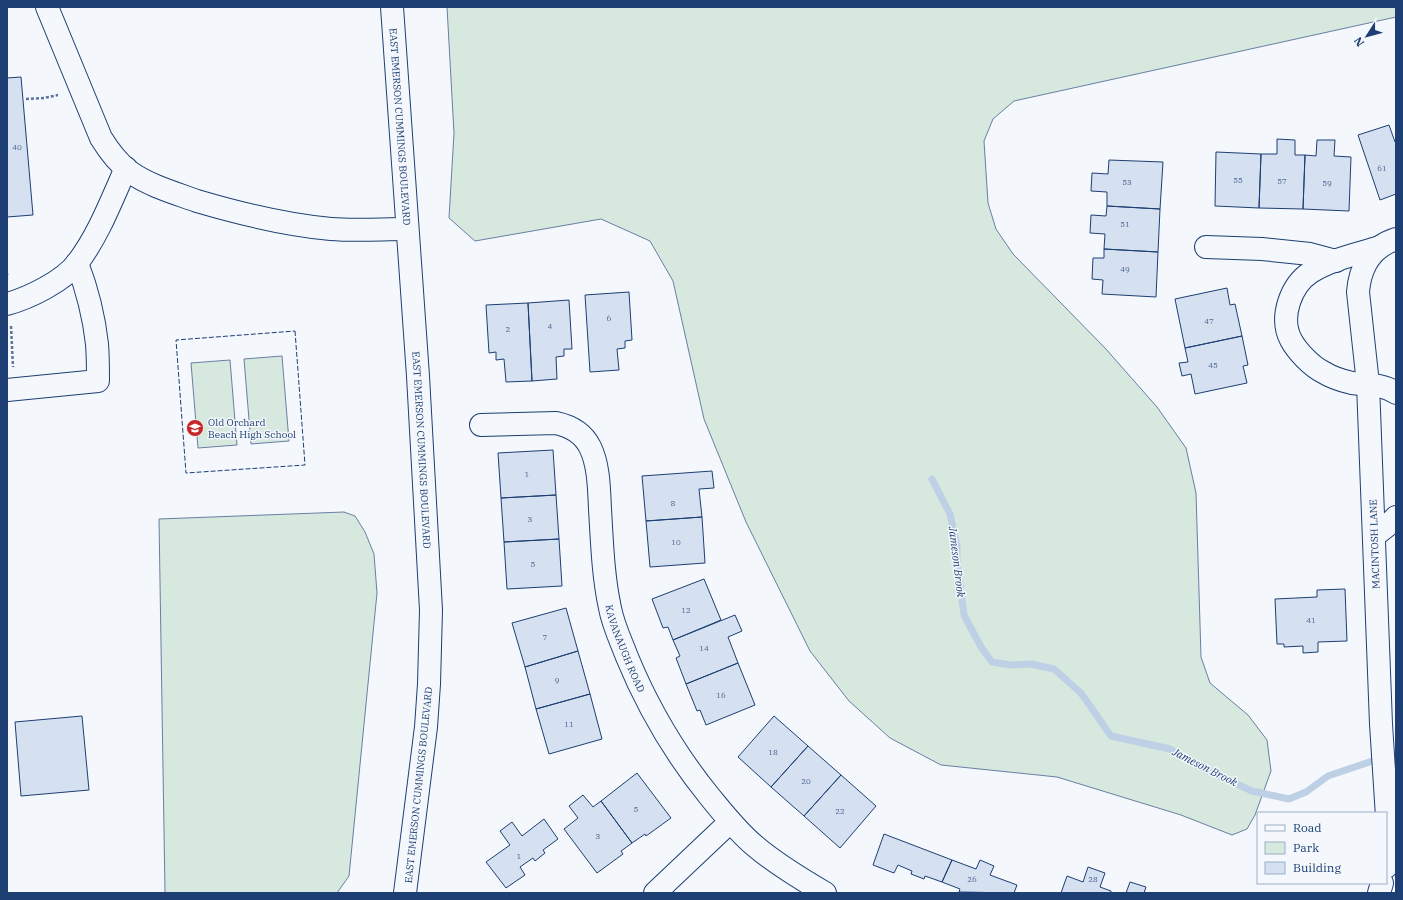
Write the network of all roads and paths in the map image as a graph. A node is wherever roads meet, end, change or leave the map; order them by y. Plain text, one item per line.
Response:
1 (48, 7) edge
2 (392, 7) edge
3 (64, 94) dead end
4 (26, 99) dead end
5 (126, 168) junction
6 (407, 229) junction
7 (1388, 243) edge
8 (1206, 247) dead end
9 (1336, 261) junction
10 (77, 263) junction
11 (7, 274) edge
12 (8, 303) edge
13 (1368, 384) junction
14 (11, 390) edge
15 (1396, 393) edge
16 (481, 425) dead end
17 (1396, 517) edge
18 (1374, 536) junction
19 (730, 822) junction
20 (1387, 863) edge
21 (405, 893) edge
22 (655, 893) edge
23 (825, 893) edge

1 - 5 street
2 - 6 street, EAST EMERSON CUMMINGS BOULEVARD
3 - 4 path
5 - 6 street
5 - 10 street
6 - 21 street, EAST EMERSON CUMMINGS BOULEVARD
7 - 9 street
7 - 13 street, MACINTOSH LANE
8 - 9 street
9 - 13 street
10 - 12 street
10 - 14 street
11 - 12 path
12 - 14 path
13 - 15 street
13 - 18 street, MACINTOSH LANE
16 - 19 street, KAVANAUGH ROAD
17 - 18 street
18 - 20 street, MACINTOSH LANE
19 - 22 street
19 - 23 street, KAVANAUGH ROAD

